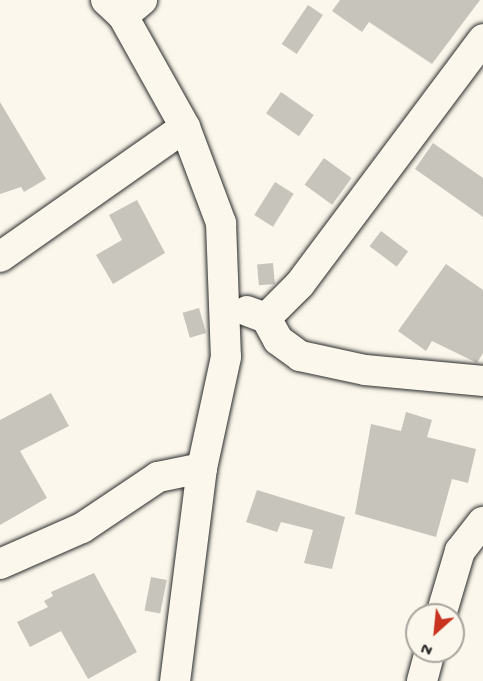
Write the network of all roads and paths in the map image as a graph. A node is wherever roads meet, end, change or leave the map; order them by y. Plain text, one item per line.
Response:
1 (124, 5) edge
2 (483, 39) edge
3 (185, 127) junction
4 (0, 256) edge
5 (228, 303) junction
6 (266, 318) junction
7 (483, 381) edge
8 (202, 468) junction
9 (483, 522) edge
10 (0, 564) edge
11 (445, 603) edge
12 (427, 663) edge
13 (175, 681) edge
14 (422, 681) edge

1 - 3 street
2 - 6 street
3 - 4 street
3 - 5 street
5 - 6 street
5 - 8 street
6 - 7 street
8 - 10 street
8 - 13 street
9 - 11 street
12 - 14 street

